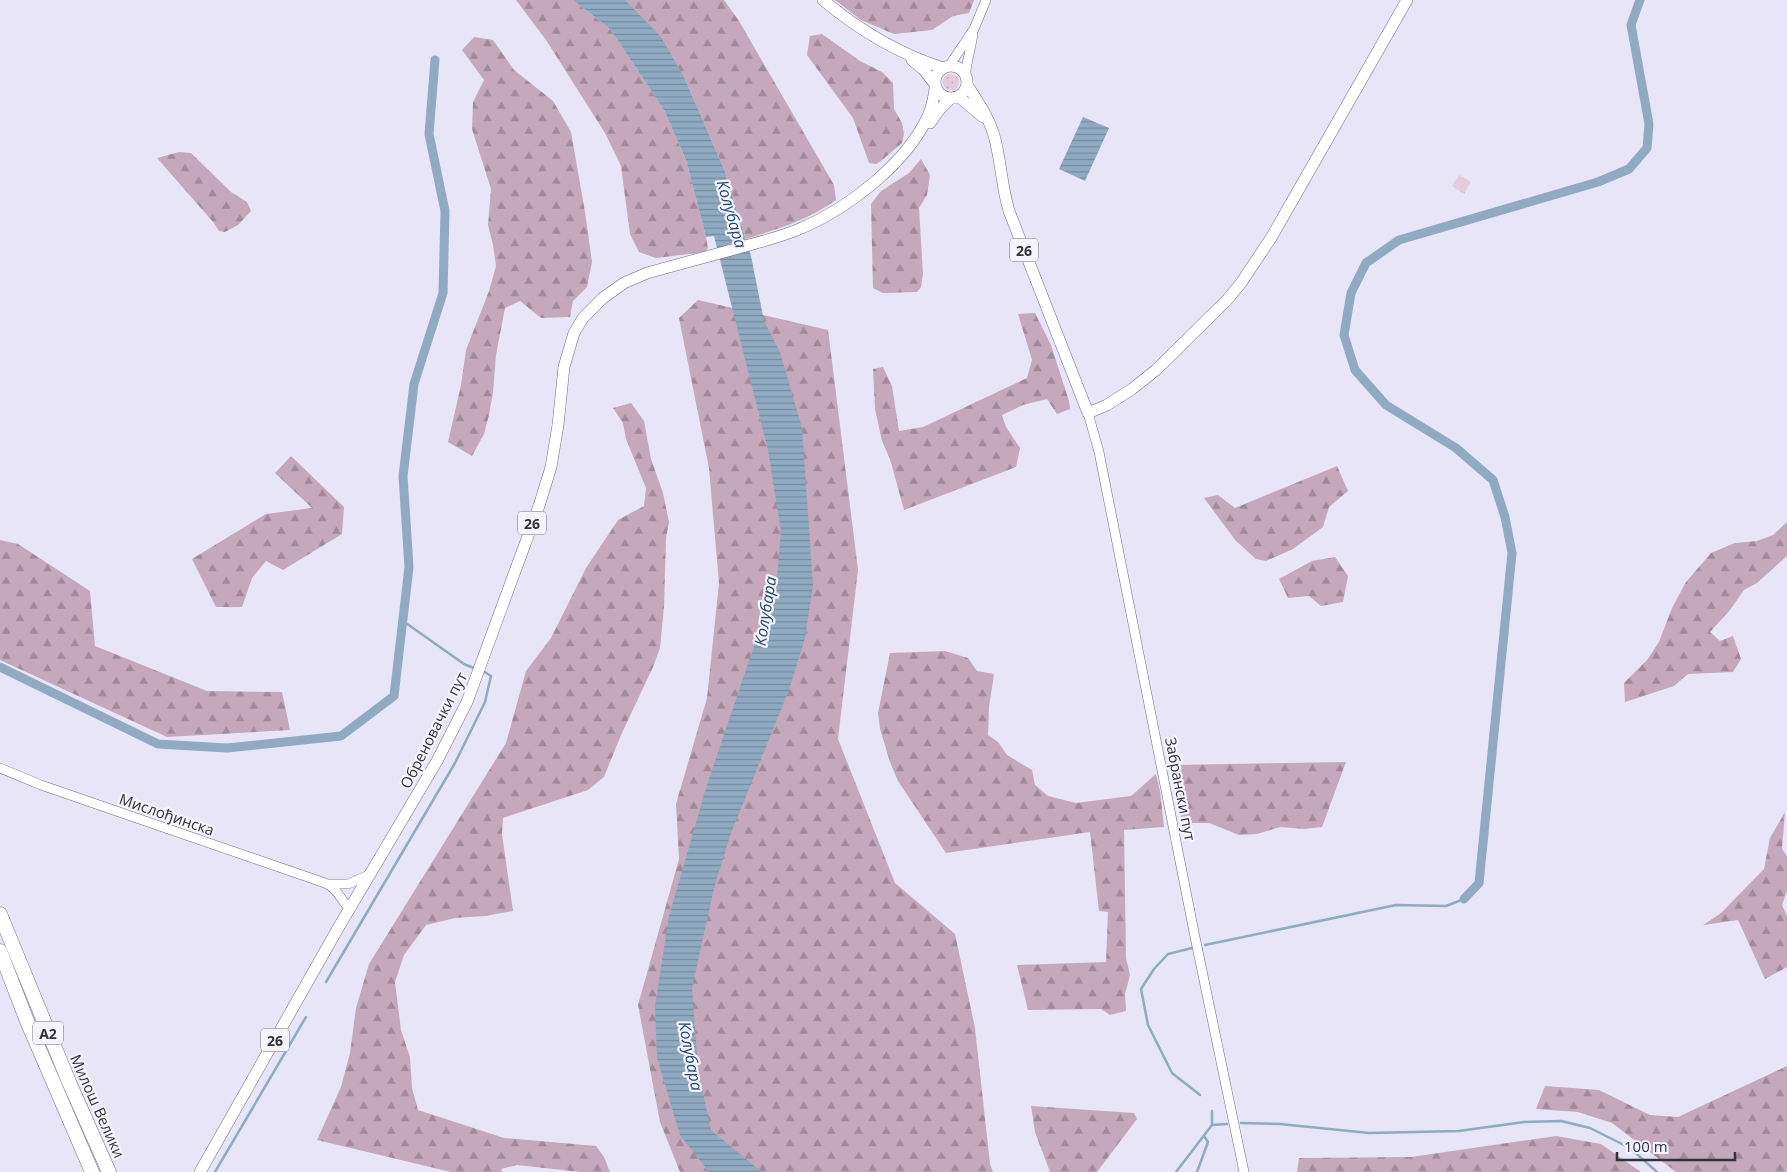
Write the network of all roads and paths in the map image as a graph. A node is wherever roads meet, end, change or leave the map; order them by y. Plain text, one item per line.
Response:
1 (823, 0) edge
2 (986, 0) edge
3 (1407, 0) edge
4 (974, 30) junction
5 (908, 55) junction
6 (946, 67) junction
7 (966, 79) junction
8 (935, 85) junction
9 (954, 98) junction
10 (987, 119) junction
11 (916, 137) junction
12 (1088, 412) junction
13 (0, 768) edge
14 (369, 875) junction
15 (325, 883) junction
16 (350, 908) junction
17 (0, 914) edge
18 (0, 951) edge
19 (92, 1172) edge
20 (109, 1172) edge
21 (200, 1172) edge
22 (1244, 1172) edge

1 - 5 main road
2 - 4 street
3 - 12 main road
4 - 6 street
4 - 7 street
5 - 6 main road
5 - 8 main road
6 - 7 main road
6 - 8 main road, 26
7 - 9 main road, 26
7 - 10 main road, 26
8 - 9 main road
8 - 11 main road, 26
9 - 10 main road
9 - 11 main road, 26
10 - 12 main road, 26
11 - 14 main road, Обреновачки пут / 26
12 - 22 street, Забрански пут
13 - 15 street, Мислођинска
14 - 15 street, Мислођинска
14 - 16 main road, Обреновачки пут / 26
15 - 16 street, Мислођинска
16 - 21 main road, Обреновачки пут / 26
17 - 20 highway, Милош Велики / A2
18 - 19 highway, Милош Велики / A2

